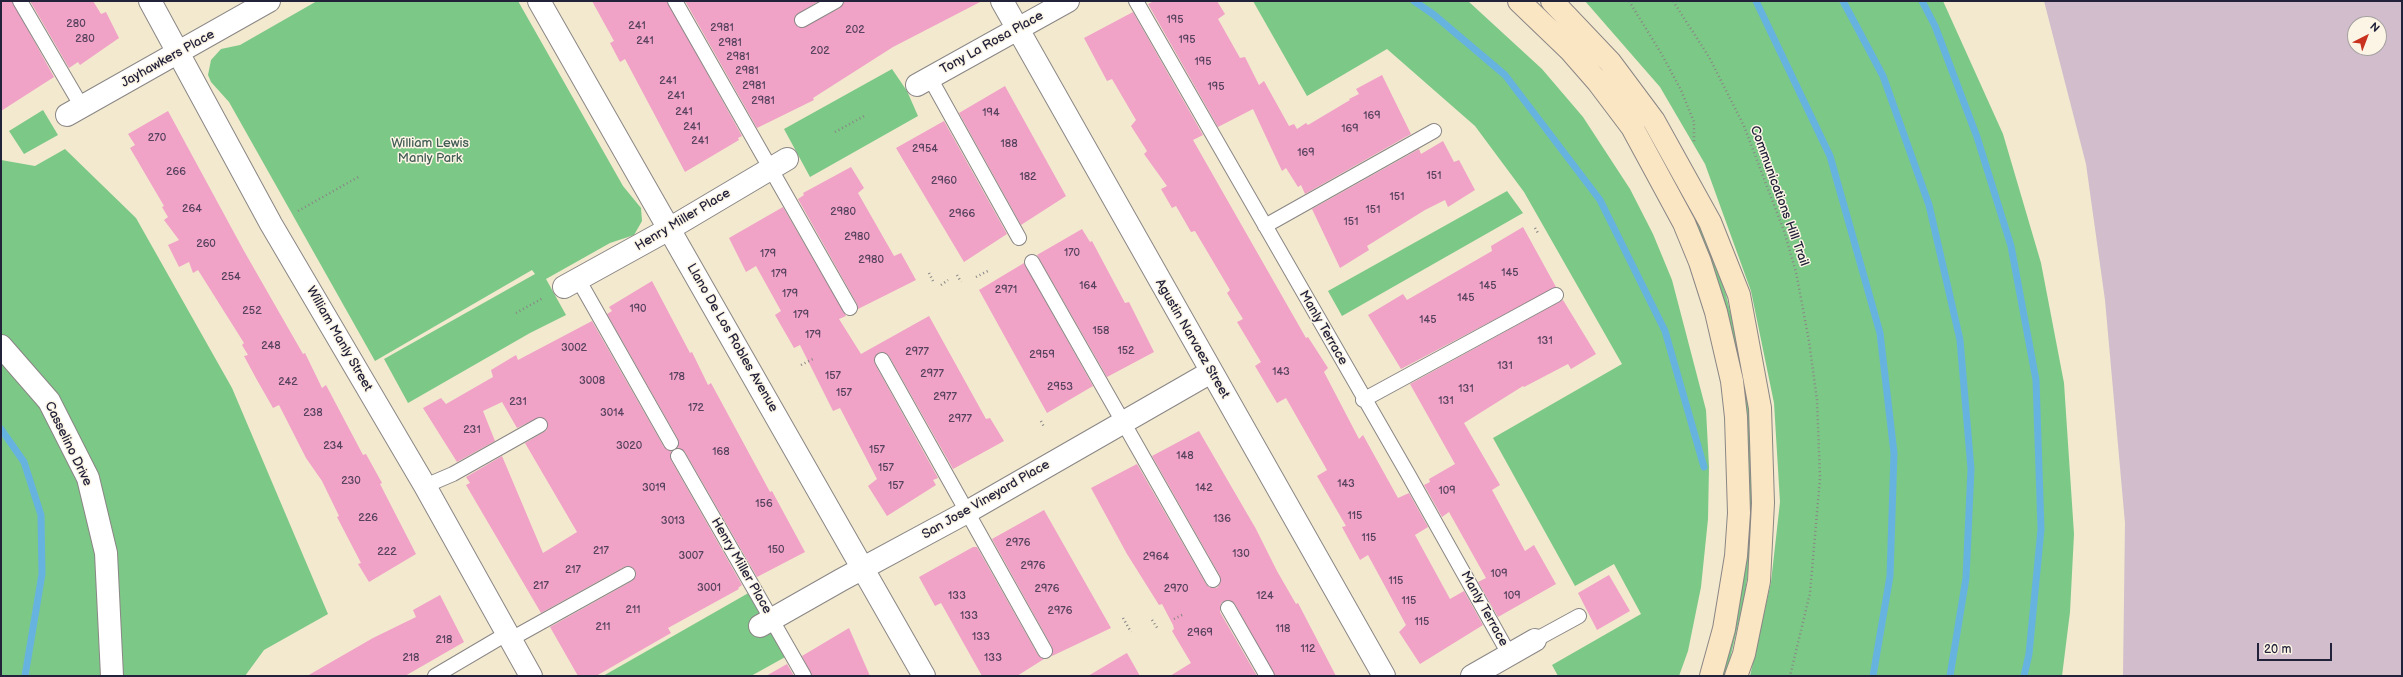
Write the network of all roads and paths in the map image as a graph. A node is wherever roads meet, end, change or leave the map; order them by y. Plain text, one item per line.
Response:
1 (20, 1) edge
2 (150, 1) edge
3 (539, 1) edge
4 (675, 1) edge
5 (836, 1) edge
6 (1002, 1) edge
7 (1068, 1) edge
8 (1136, 1) edge
9 (1519, 1) edge
10 (1552, 1) edge
11 (1629, 1) edge
12 (1673, 1) edge
13 (264, 2) edge
14 (802, 20) dead end
15 (1018, 28) junction
16 (178, 52) junction
17 (924, 81) joint
18 (75, 111) joint
19 (866, 115) dead end
20 (1434, 131) dead end
21 (835, 132) dead end
22 (779, 163) junction
23 (1683, 170) junction
24 (360, 176) dead end
25 (1669, 192) junction
26 (298, 211) dead end
27 (1265, 226) junction
28 (1536, 228) dead end
29 (669, 229) junction
30 (1538, 233) dead end
31 (1019, 238) dead end
32 (1032, 262) dead end
33 (988, 271) dead end
34 (929, 273) dead end
35 (958, 275) dead end
36 (976, 278) dead end
37 (948, 280) dead end
38 (933, 281) dead end
39 (961, 282) dead end
40 (941, 285) dead end
41 (563, 287) junction
42 (1556, 295) dead end
43 (850, 308) dead end
44 (516, 313) dead end
45 (1, 346) edge
46 (813, 359) dead end
47 (882, 360) dead end
48 (801, 365) dead end
49 (1211, 372) junction
50 (1363, 400) junction
51 (1041, 421) dead end
52 (1122, 421) junction
53 (540, 425) dead end
54 (1044, 427) dead end
55 (671, 443) dead end
56 (678, 456) dead end
57 (425, 486) junction
58 (967, 512) junction
59 (863, 569) junction
60 (628, 574) dead end
61 (1213, 580) dead end
62 (1228, 608) dead end
63 (1184, 614) dead end
64 (1579, 616) dead end
65 (1123, 618) dead end
66 (1152, 620) dead end
67 (1174, 620) dead end
68 (766, 623) junction
69 (1158, 629) dead end
70 (1131, 632) dead end
71 (510, 636) junction
72 (1535, 640) joint
73 (1046, 652) dead end
74 (1509, 654) junction
75 (112, 676) edge
76 (435, 676) edge
77 (532, 676) edge
78 (804, 676) edge
79 (924, 676) edge
80 (1267, 676) edge
81 (1384, 676) edge
82 (1472, 676) edge
83 (1711, 676) edge
84 (1736, 676) edge
85 (1790, 676) edge

1 - 18 lane
2 - 16 street, William Manly Street
3 - 29 street, Llano De Los Robles Avenue
4 - 22 lane
5 - 14 lane
6 - 15 street, Agustin Narvaez Street
7 - 15 street, Tony La Rosa Place
8 - 27 lane, Manly Terrace
9 - 25 street
10 - 23 street
11 - 23 path
12 - 85 path, Communications Hill Trail
13 - 16 street, Jayhawkers Place
15 - 17 street, Tony La Rosa Place
15 - 49 street, Agustin Narvaez Street
16 - 18 street, Jayhawkers Place
16 - 57 street, William Manly Street
17 - 31 lane
19 - 21 path
20 - 27 lane
22 - 29 street, Henry Miller Place
22 - 43 lane
23 - 25 lane
23 - 84 street
24 - 26 path
25 - 83 street
27 - 50 lane, Manly Terrace
28 - 30 path
29 - 41 street, Henry Miller Place
29 - 59 street, Llano De Los Robles Avenue
32 - 52 lane
33 - 36 path
34 - 38 path
35 - 39 path
37 - 40 path
41 - 44 path
41 - 55 lane
42 - 50 lane
45 - 75 street, Casselino Drive
46 - 48 path
47 - 58 lane
49 - 52 street, San Jose Vineyard Place
49 - 81 street, Agustin Narvaez Street
50 - 74 lane, Manly Terrace
51 - 54 path
52 - 58 street, San Jose Vineyard Place
52 - 61 lane
53 - 57 lane
56 - 68 lane, Henry Miller Place
57 - 71 street, William Manly Street
58 - 59 street, San Jose Vineyard Place
58 - 73 lane
59 - 68 street, San Jose Vineyard Place
59 - 79 street, Llano De Los Robles Avenue
60 - 71 lane
62 - 80 lane
63 - 67 path
64 - 72 lane
65 - 70 path
66 - 69 path
68 - 78 lane, Henry Miller Place
71 - 76 lane
71 - 77 street, William Manly Street
72 - 74 street
74 - 82 street

